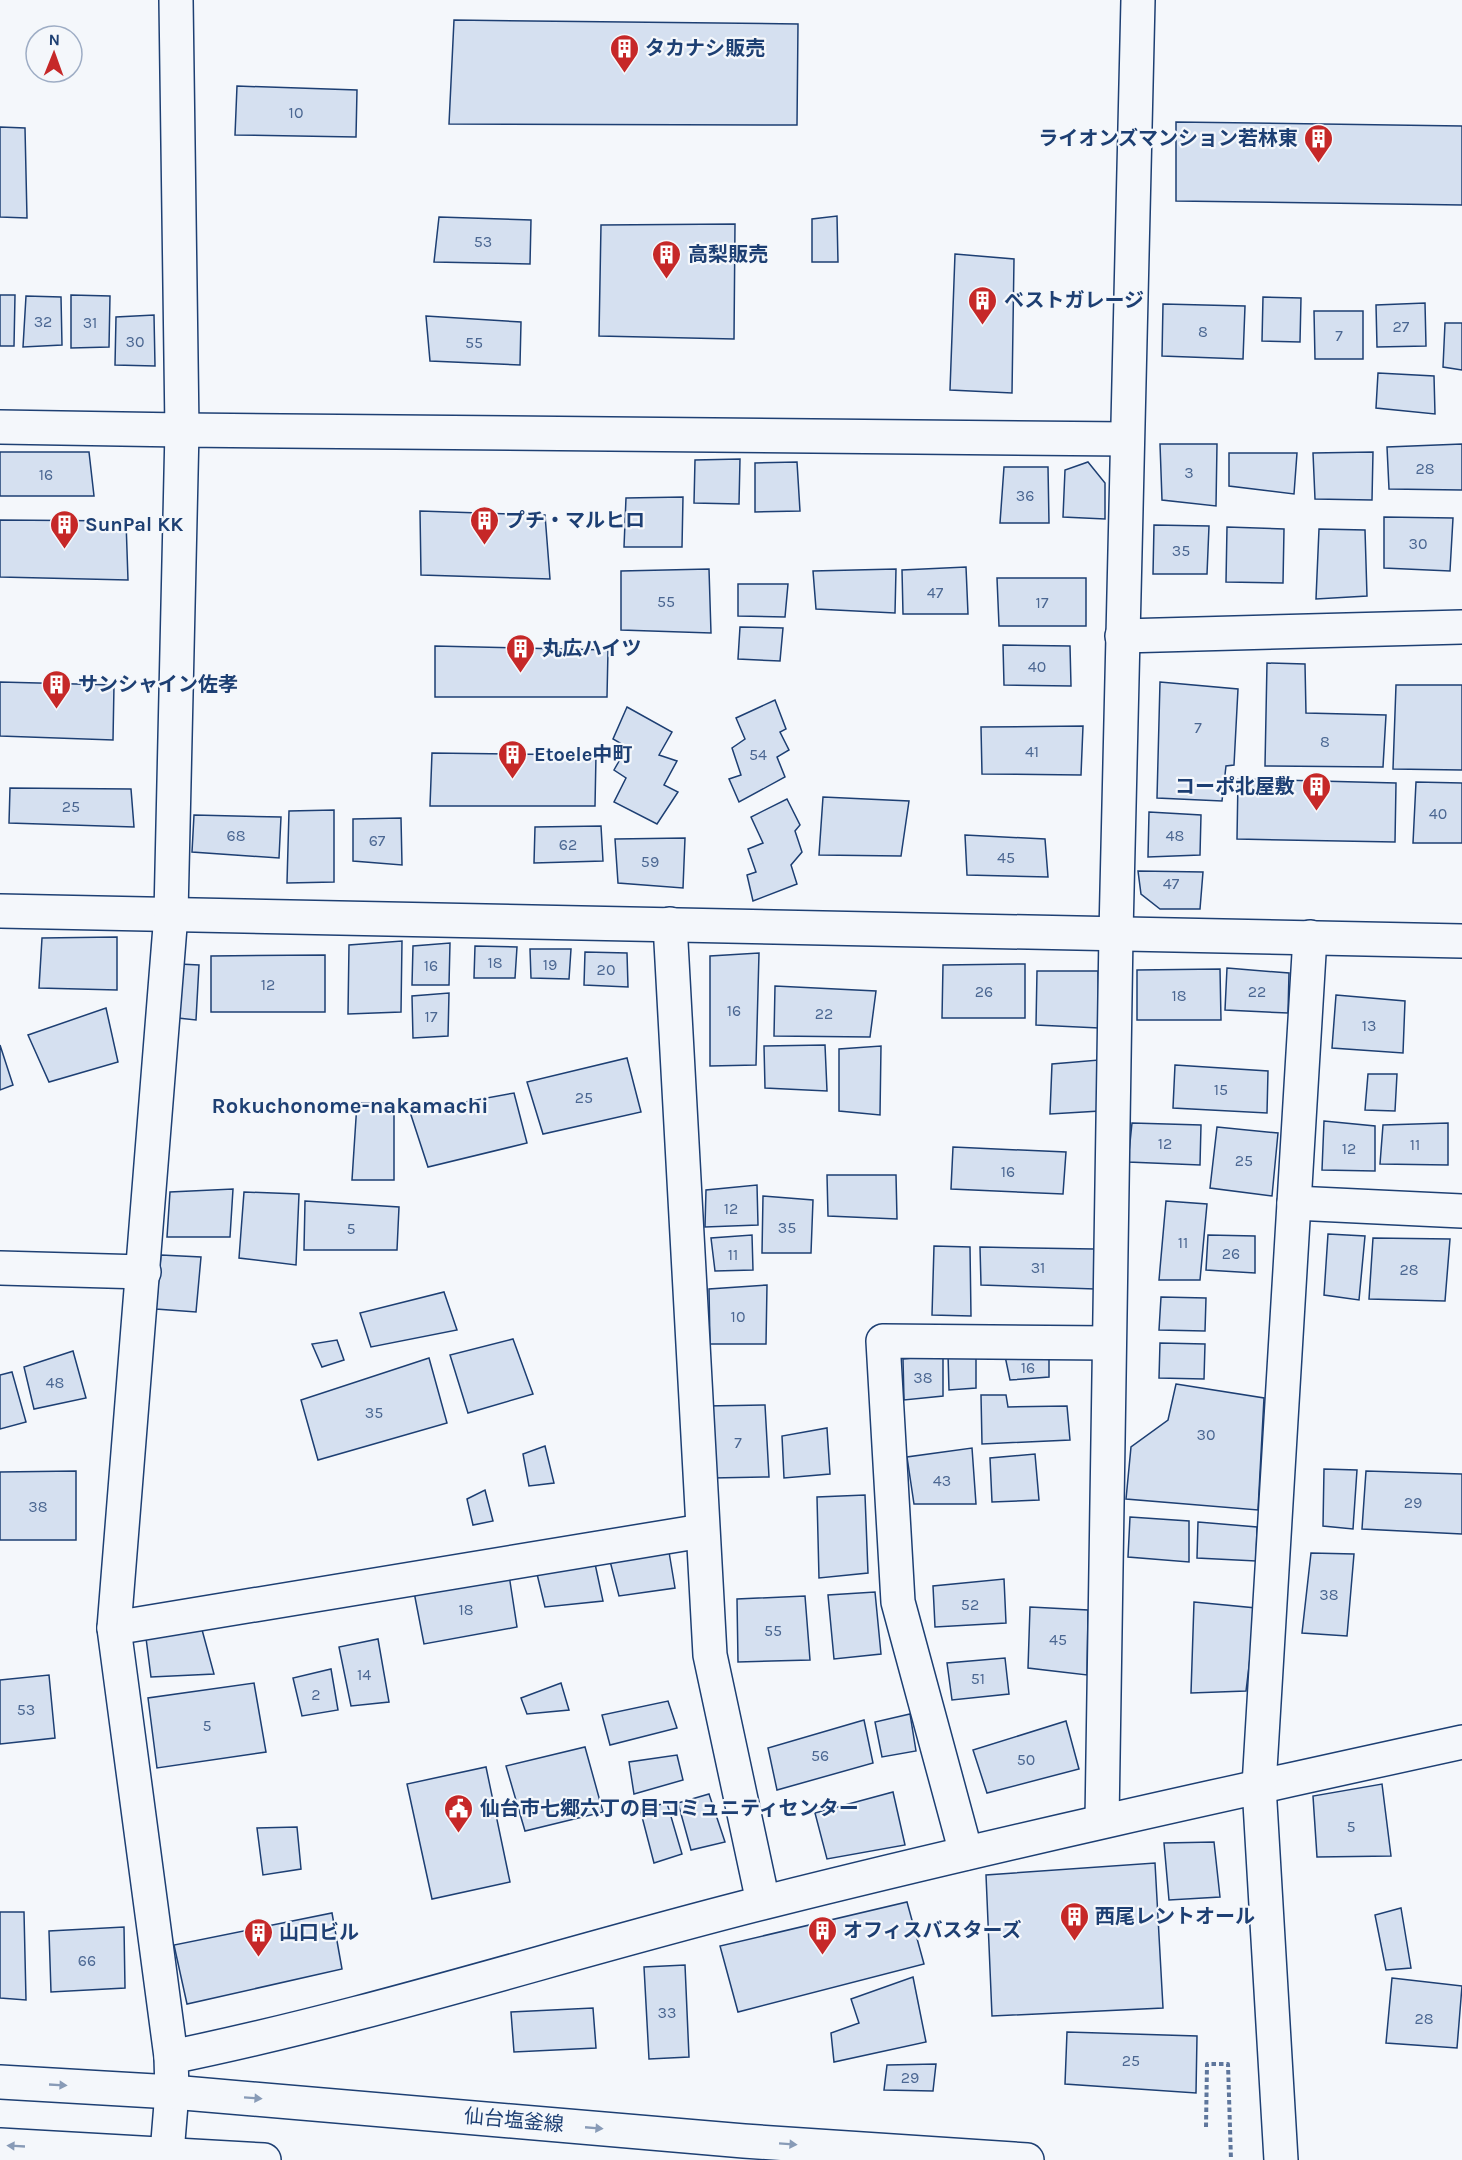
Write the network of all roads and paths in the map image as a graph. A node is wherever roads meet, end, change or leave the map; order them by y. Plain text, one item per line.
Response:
1 (176, 0) edge
2 (1138, 0) edge
3 (0, 427) edge
4 (182, 429) junction
5 (1127, 439) junction
6 (1462, 627) edge
7 (1122, 636) junction
8 (0, 911) edge
9 (171, 914) junction
10 (670, 924) junction
11 (1116, 933) junction
12 (1310, 937) junction
13 (1462, 941) edge
14 (1294, 1203) junction
15 (1462, 1211) edge
16 (0, 1268) edge
17 (144, 1272) junction
18 (1110, 1343) junction
19 (702, 1531) junction
20 (114, 1628) junction
21 (1462, 1742) edge
22 (1259, 1786) junction
23 (1102, 1821) junction
24 (966, 1853) junction
25 (764, 1902) junction
26 (171, 2057) junction
27 (0, 2082) edge
28 (172, 2092) junction
29 (1206, 2127) dead end
30 (0, 2145) edge
31 (167, 2153) junction
32 (264, 2160) edge
33 (1027, 2160) edge
34 (1231, 2160) edge
35 (1281, 2160) edge

1 - 4 street
2 - 5 street
3 - 4 street
4 - 5 street
4 - 9 street
5 - 7 street
6 - 7 street
7 - 11 street
8 - 9 street
9 - 10 street
9 - 17 street
10 - 11 street
10 - 19 street
11 - 12 street
11 - 18 street
12 - 13 street
12 - 14 street
14 - 15 street
14 - 22 street
16 - 17 street
17 - 20 street
18 - 23 street
18 - 24 street
19 - 20 street
19 - 25 street
20 - 26 street
21 - 22 street
22 - 23 street
22 - 35 street
23 - 24 street
24 - 25 street
25 - 26 street
26 - 28 street
27 -> 28 street, 仙台塩釜線
28 - 31 street
28 -> 33 street, 仙台塩釜線
29 - 34 path
31 -> 30 street
31 - 32 street

